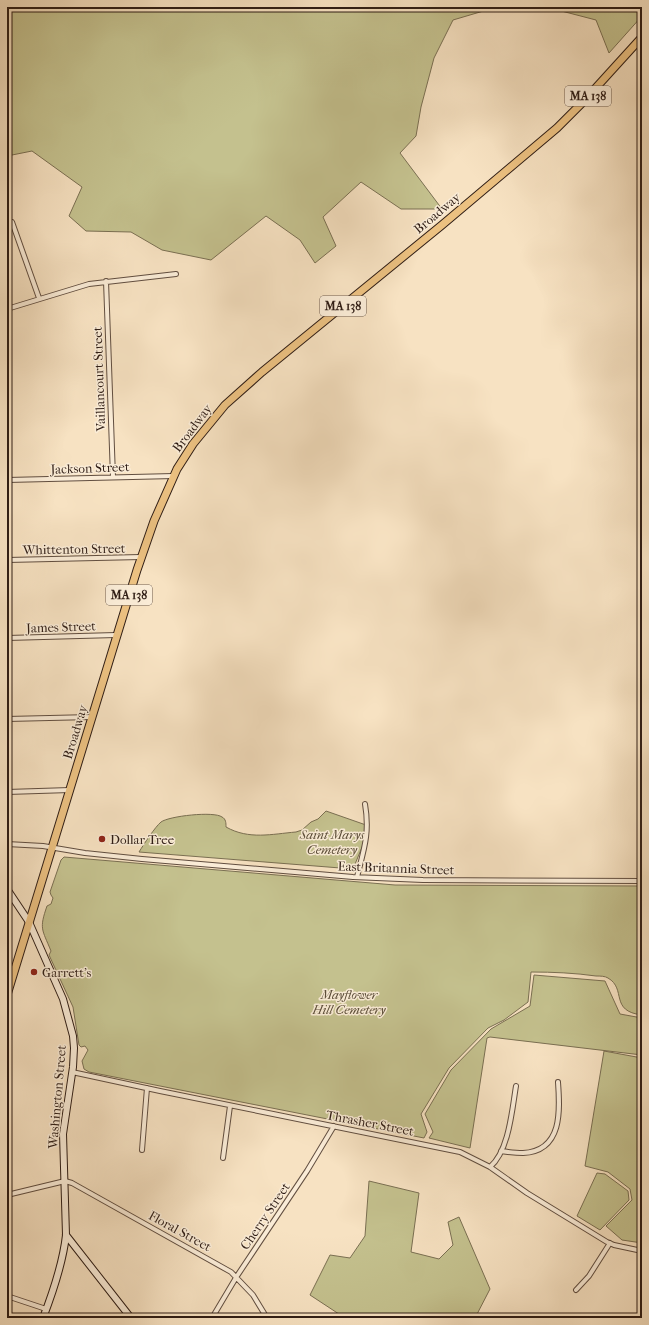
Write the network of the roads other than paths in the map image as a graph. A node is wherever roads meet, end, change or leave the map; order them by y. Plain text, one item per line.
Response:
1 (642, 37) edge
2 (7, 224) edge
3 (176, 274) dead end
4 (106, 281) junction
5 (39, 298) junction
6 (7, 309) edge
7 (174, 476) junction
8 (113, 477) junction
9 (7, 480) edge
10 (141, 557) junction
11 (7, 560) edge
12 (116, 635) junction
13 (7, 638) edge
14 (92, 717) junction
15 (7, 719) edge
16 (70, 790) junction
17 (7, 792) edge
18 (365, 804) dead end
19 (7, 844) edge
20 (52, 848) junction
21 (357, 877) junction
22 (642, 881) edge
23 (7, 889) edge
24 (29, 922) junction
25 (10, 974) edge
26 (7, 995) edge
27 (72, 1072) junction
28 (558, 1082) dead end
29 (516, 1086) dead end
30 (147, 1088) junction
31 (230, 1106) junction
32 (334, 1126) junction
33 (142, 1150) dead end
34 (501, 1151) junction
35 (223, 1158) dead end
36 (490, 1167) junction
37 (65, 1181) junction
38 (7, 1195) edge
39 (66, 1234) junction
40 (610, 1243) junction
41 (642, 1251) edge
42 (237, 1276) junction
43 (576, 1290) dead end
44 (7, 1296) edge
45 (46, 1310) junction
46 (43, 1318) edge
47 (131, 1318) edge
48 (212, 1318) edge
49 (267, 1318) edge

1 - 7 main road, Broadway / MA 138
2 - 5 street
3 - 4 street
4 - 5 street
4 - 8 street, Vaillancourt Street
5 - 6 street
7 - 8 street, Jackson Street
7 - 10 main road, Broadway / MA 138
8 - 9 street, Jackson Street
10 - 11 street, Whittenton Street
10 - 12 main road, Broadway / MA 138
12 - 13 street, James Street
12 - 14 main road, Broadway / MA 138
14 - 15 street
14 - 16 main road, Broadway / MA 138
16 - 17 street
16 - 20 main road, Broadway / MA 138
18 - 21 street
19 - 20 street, East Britannia Street
20 - 21 street, East Britannia Street
20 - 24 main road, Broadway / MA 138
21 - 22 street, East Britannia Street
23 - 24 street, Washington Street
24 - 25 main road, Broadway / MA 138
24 - 27 street, Washington Street
25 - 26 main road, Broadway / MA 138
27 - 30 street, Thrasher Street
27 - 37 street, Washington Street
28 - 34 street
29 - 34 street
30 - 31 street, Thrasher Street
30 - 33 street
31 - 32 street, Thrasher Street
31 - 35 street
32 - 36 street, Thrasher Street
32 - 42 street, Cherry Street
34 - 36 street
36 - 40 street, Thrasher Street
37 - 38 street
37 - 39 street, Washington Street
37 - 42 street, Floral Street
39 - 45 street, Washington Street
39 - 47 street
40 - 41 street, Thrasher Street
40 - 43 street
42 - 48 street, Cherry Street
42 - 49 street, Floral Street
44 - 45 street
45 - 46 street, Washington Street

